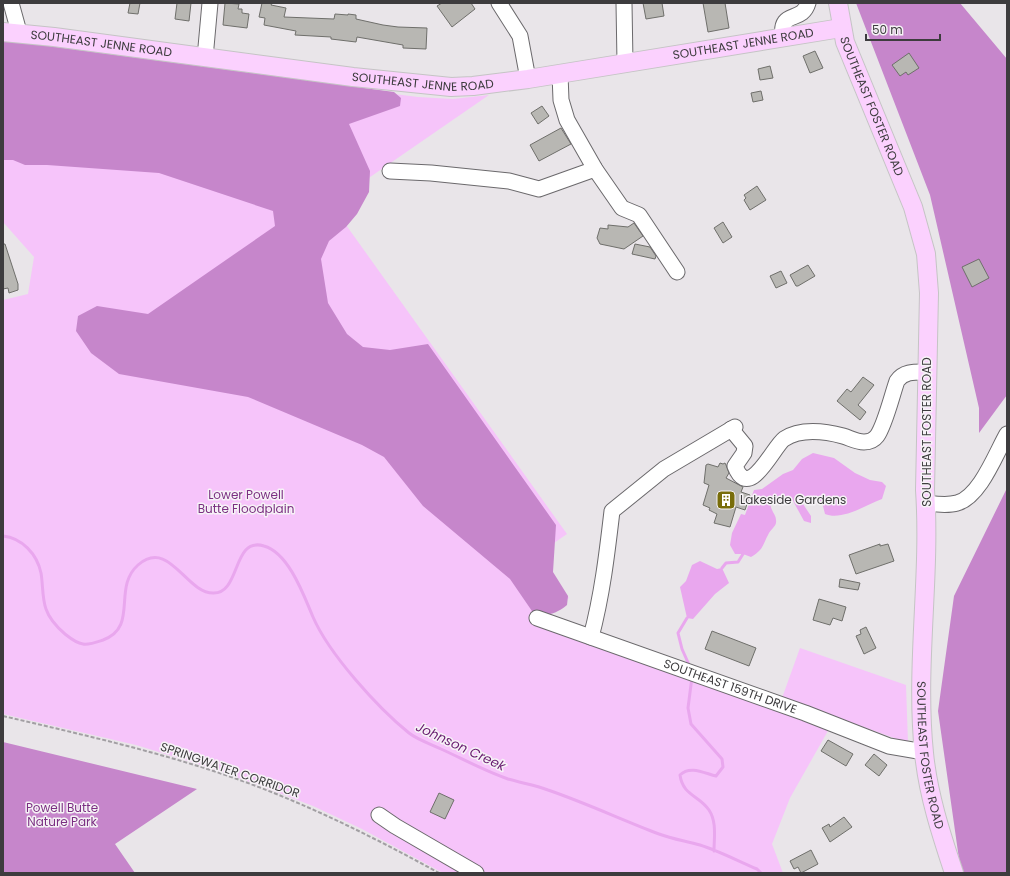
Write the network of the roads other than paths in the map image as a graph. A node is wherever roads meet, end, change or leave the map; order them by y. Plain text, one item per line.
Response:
1 (11, 3) edge
2 (210, 3) edge
3 (499, 3) edge
4 (624, 3) edge
5 (808, 3) edge
6 (838, 3) edge
7 (841, 28) junction
8 (11, 32) edge
9 (783, 37) junction
10 (205, 58) junction
11 (625, 63) junction
12 (560, 74) junction
13 (528, 79) junction
14 (595, 169) junction
15 (390, 171) dead end
16 (677, 272) dead end
17 (927, 372) junction
18 (1007, 434) edge
19 (926, 503) junction
20 (537, 618) dead end
21 (591, 638) junction
22 (924, 752) junction
23 (379, 815) dead end
24 (456, 868) edge
25 (476, 873) edge
26 (954, 873) edge

1 - 8 street
2 - 10 street
3 - 13 street
4 - 11 street
5 - 9 street
6 - 7 main road, SOUTHEAST FOSTER ROAD
7 - 9 main road, SOUTHEAST JENNE ROAD
7 - 17 main road, SOUTHEAST FOSTER ROAD
8 - 10 main road, SOUTHEAST JENNE ROAD
9 - 11 main road, SOUTHEAST JENNE ROAD
10 - 13 main road, SOUTHEAST JENNE ROAD
11 - 12 main road, SOUTHEAST JENNE ROAD
12 - 13 main road, SOUTHEAST JENNE ROAD
12 - 14 street
14 - 15 street
14 - 16 street
17 - 19 main road, SOUTHEAST FOSTER ROAD
17 - 21 street
18 - 19 street
19 - 22 main road, SOUTHEAST FOSTER ROAD
20 - 21 street, SOUTHEAST 159TH DRIVE
21 - 22 street, SOUTHEAST 159TH DRIVE
22 - 26 main road, SOUTHEAST FOSTER ROAD
23 - 24 street
24 - 25 street

